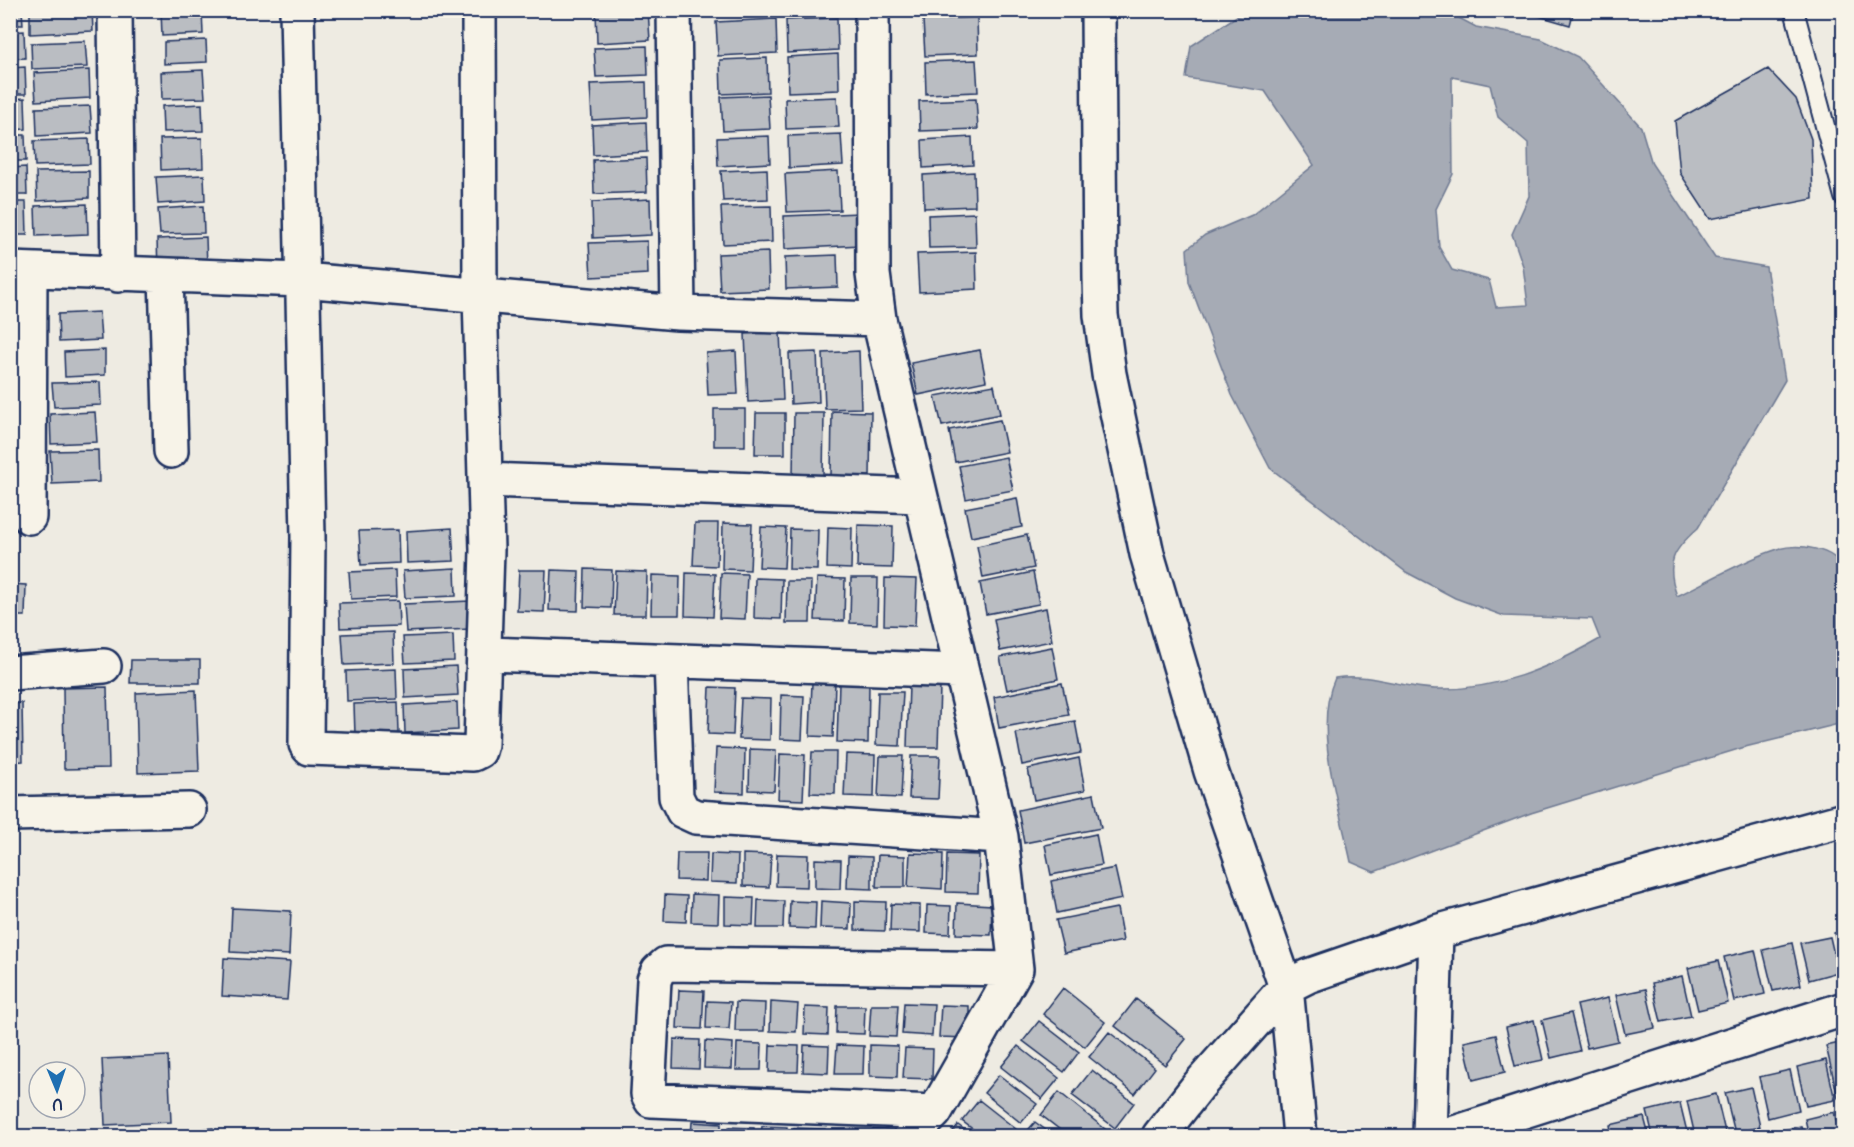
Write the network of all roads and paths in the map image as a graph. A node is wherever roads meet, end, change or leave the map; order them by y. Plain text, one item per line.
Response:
1 (115, 10) edge
2 (297, 10) edge
3 (479, 10) edge
4 (674, 10) edge
5 (872, 10) edge
6 (1098, 10) edge
7 (1794, 10) edge
8 (1844, 197) edge
9 (20, 270) edge
10 (166, 274) junction
11 (118, 275) junction
12 (303, 280) junction
13 (480, 295) junction
14 (678, 313) junction
15 (879, 319) junction
16 (171, 451) dead end
17 (485, 480) junction
18 (920, 496) junction
19 (29, 517) dead end
20 (486, 654) junction
21 (671, 661) junction
22 (104, 666) dead end
23 (962, 671) junction
24 (10, 673) edge
25 (189, 810) dead end
26 (10, 814) edge
27 (1844, 820) edge
28 (1001, 837) junction
29 (1436, 932) junction
30 (1017, 969) junction
31 (1286, 987) junction
32 (1844, 1009) edge
33 (935, 1112) junction
34 (911, 1137) edge
35 (1159, 1137) edge
36 (1300, 1137) edge
37 (1430, 1137) edge
38 (1445, 1137) edge

1 - 11 street
2 - 12 street
3 - 13 street
4 - 14 street
5 - 15 street
6 - 31 street
7 - 8 lane
9 - 11 street
9 - 19 street
10 - 11 street
10 - 12 street
10 - 16 street
12 - 13 street
12 - 20 street
13 - 14 street
13 - 17 street
14 - 15 street
15 - 18 street
17 - 18 street
17 - 20 street
18 - 23 street
20 - 21 street
21 - 23 street
21 - 28 street
22 - 24 street
23 - 28 street
25 - 26 street
27 - 29 street
28 - 30 street
29 - 31 street
29 - 37 street
30 - 33 street
30 - 33 street
31 - 35 street
31 - 36 street
32 - 38 street
33 - 34 street

